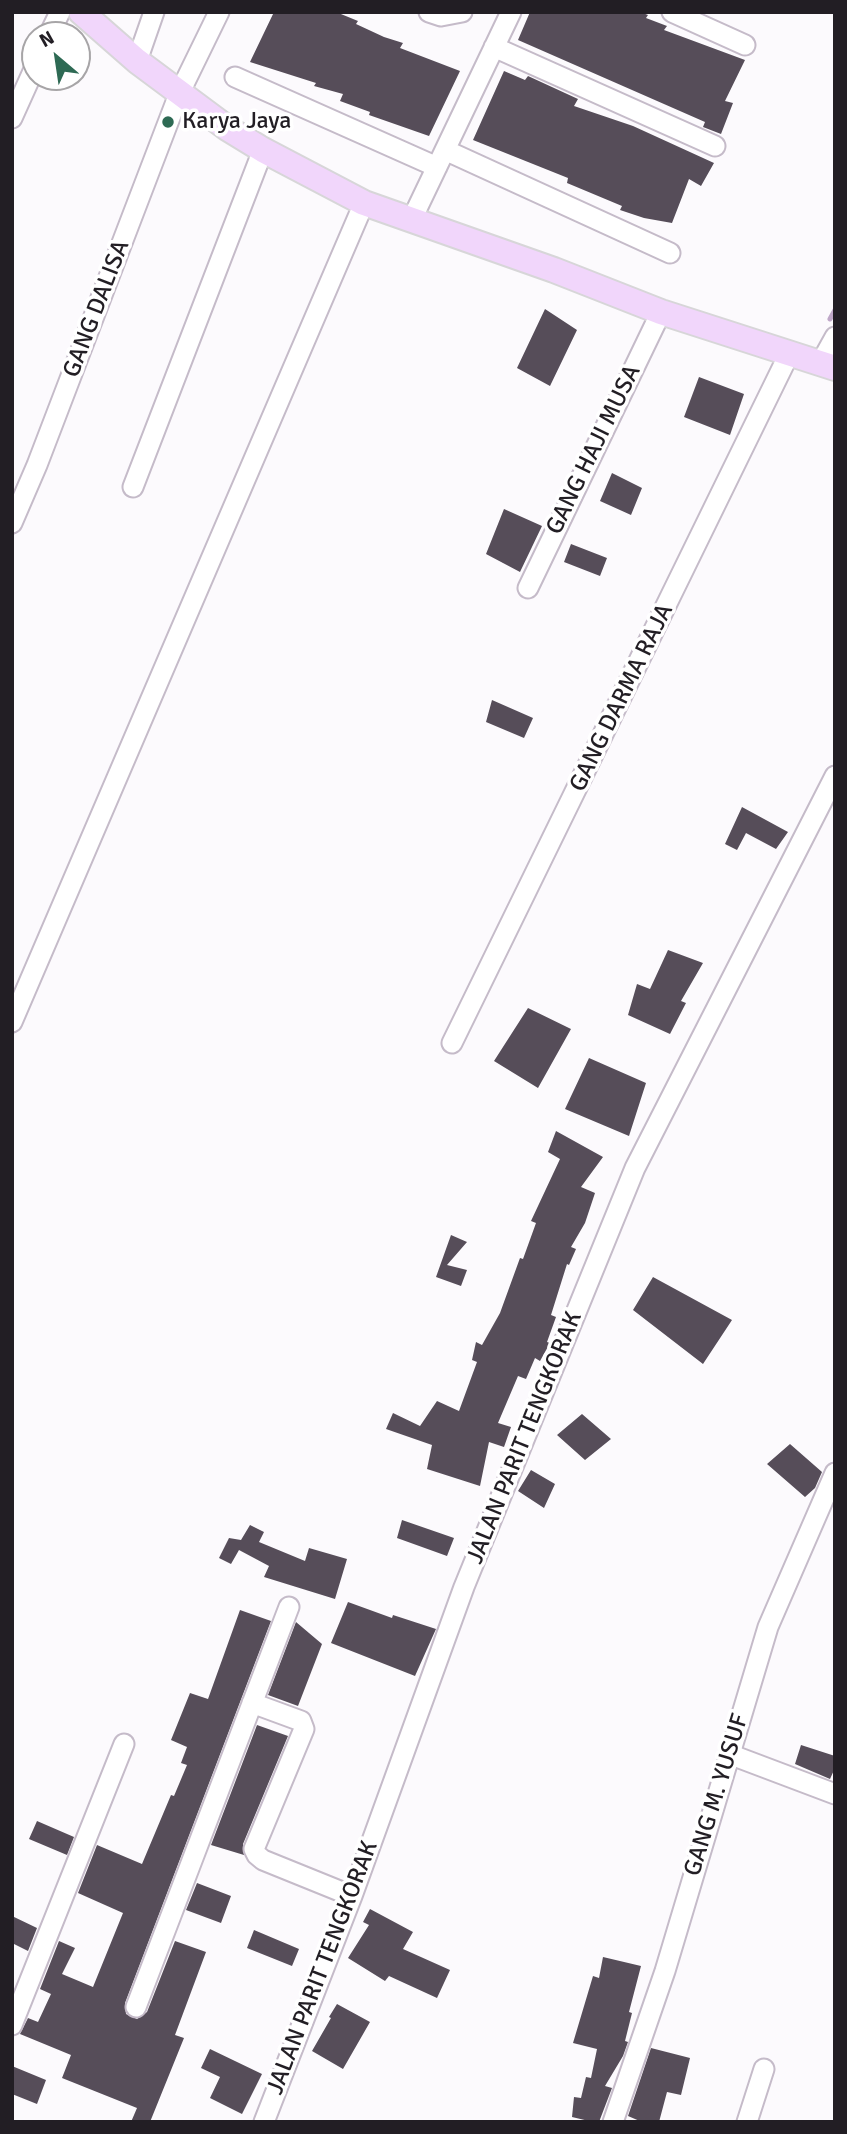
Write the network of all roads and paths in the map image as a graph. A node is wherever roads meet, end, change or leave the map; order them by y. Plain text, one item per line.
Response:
1 (81, 12) edge
2 (154, 12) edge
3 (219, 12) edge
4 (429, 12) edge
5 (463, 12) edge
6 (511, 12) edge
7 (672, 12) edge
8 (745, 45) dead end
9 (494, 47) junction
10 (137, 61) junction
11 (235, 77) dead end
12 (24, 91) edge
13 (179, 94) junction
14 (12, 118) edge
15 (715, 146) dead end
16 (263, 150) junction
17 (441, 159) junction
18 (364, 203) junction
19 (412, 219) junction
20 (670, 253) dead end
21 (661, 312) junction
22 (835, 337) edge
23 (790, 352) junction
24 (827, 366) edge
25 (133, 487) dead end
26 (12, 523) edge
27 (528, 588) dead end
28 (835, 775) edge
29 (12, 1022) edge
30 (452, 1044) dead end
31 (835, 1473) edge
32 (289, 1606) dead end
33 (252, 1703) junction
34 (124, 1744) dead end
35 (729, 1754) junction
36 (835, 1794) edge
37 (352, 1896) junction
38 (136, 2007) dead end
39 (12, 2025) edge
40 (764, 2069) dead end
41 (264, 2122) edge
42 (613, 2122) edge
43 (747, 2122) edge

1 - 10 main road
2 - 10 street
3 - 13 street, GANG DALISA
4 - 5 street
6 - 9 street
7 - 8 street
9 - 15 street
9 - 17 street
10 - 13 main road
11 - 17 street
12 - 14 street
13 - 16 main road
13 - 26 street, GANG DALISA
16 - 18 main road
16 - 25 street
17 - 19 street
17 - 20 street
18 - 19 main road
18 - 29 street
19 - 21 main road
21 - 23 main road
21 - 27 street, GANG HAJI MUSA
22 - 24 street
23 - 24 main road
23 - 30 street, GANG DARMA RAJA
28 - 37 street, JALAN PARIT TENGKORAK
31 - 35 street, GANG M. YUSUF
32 - 33 street
33 - 37 street
33 - 38 street
34 - 39 street
35 - 36 street
35 - 42 street, GANG M. YUSUF
37 - 41 street, JALAN PARIT TENGKORAK
40 - 43 street

